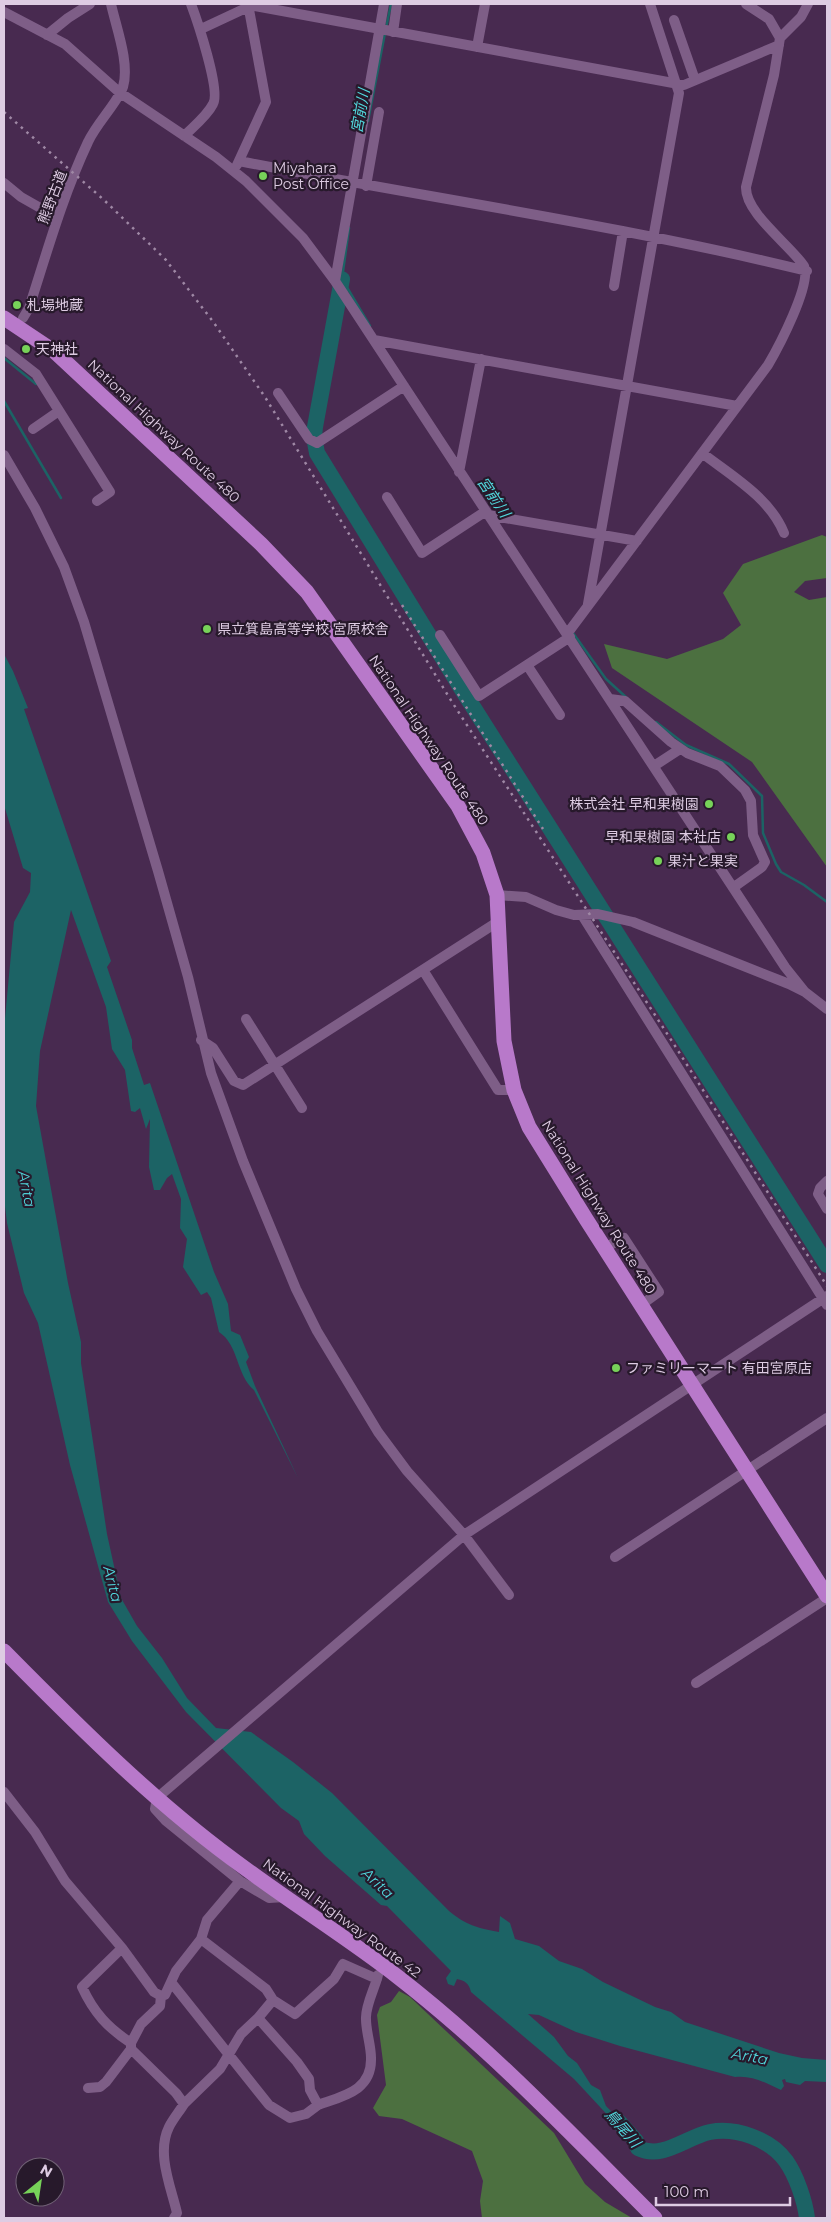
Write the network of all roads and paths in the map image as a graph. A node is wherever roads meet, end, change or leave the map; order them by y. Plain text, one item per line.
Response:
1 (90, 4) edge
2 (111, 4) edge
3 (191, 4) edge
4 (384, 4) edge
5 (398, 4) edge
6 (485, 4) edge
7 (650, 4) edge
8 (746, 4) edge
9 (808, 4) edge
10 (249, 6) edge
11 (4, 12) edge
12 (674, 20) dead end
13 (200, 28) junction
14 (380, 29) junction
15 (393, 32) junction
16 (47, 35) junction
17 (779, 41) junction
18 (477, 47) junction
19 (695, 80) junction
20 (678, 84) junction
21 (120, 92) junction
22 (379, 112) dead end
23 (184, 136) junction
24 (240, 161) junction
25 (233, 172) junction
26 (4, 183) edge
27 (352, 183) junction
28 (366, 186) junction
29 (58, 218) junction
30 (623, 231) junction
31 (654, 237) junction
32 (807, 271) junction
33 (335, 280) junction
34 (614, 286) dead end
35 (4, 310) edge
36 (4, 318) edge
37 (23, 318) junction
38 (374, 340) junction
39 (4, 349) edge
40 (55, 352) junction
41 (481, 359) junction
42 (404, 386) junction
43 (627, 386) junction
44 (278, 393) dead end
45 (737, 406) junction
46 (59, 411) junction
47 (33, 429) dead end
48 (702, 453) junction
49 (4, 455) edge
50 (459, 472) junction
51 (387, 497) dead end
52 (97, 501) dead end
53 (487, 513) junction
54 (784, 533) dead end
55 (600, 534) junction
56 (637, 541) junction
57 (588, 605) junction
58 (440, 635) dead end
59 (568, 636) junction
60 (527, 665) junction
61 (610, 699) junction
62 (560, 715) dead end
63 (680, 749) junction
64 (654, 766) junction
65 (734, 887) junction
66 (497, 896) junction
67 (582, 915) junction
68 (499, 920) junction
69 (423, 970) junction
70 (805, 992) junction
71 (827, 1009) edge
72 (246, 1019) dead end
73 (201, 1040) junction
74 (274, 1066) junction
75 (514, 1090) junction
76 (302, 1108) dead end
77 (827, 1181) edge
78 (827, 1209) edge
79 (604, 1248) junction
80 (824, 1301) edge
81 (641, 1305) junction
82 (692, 1385) junction
83 (827, 1418) edge
84 (747, 1470) junction
85 (464, 1536) junction
86 (615, 1557) dead end
87 (509, 1595) dead end
88 (827, 1597) edge
89 (4, 1651) edge
90 (696, 1684) dead end
91 (4, 1792) edge
92 (158, 1798) junction
93 (240, 1881) junction
94 (287, 1897) junction
95 (201, 1939) junction
96 (122, 1948) junction
97 (380, 1964) junction
98 (377, 1979) junction
99 (171, 1982) junction
100 (161, 1996) junction
101 (273, 2000) junction
102 (258, 2018) junction
103 (131, 2046) junction
104 (228, 2056) junction
105 (88, 2088) dead end
106 (184, 2104) junction
107 (318, 2106) junction
108 (174, 2218) edge
109 (655, 2218) edge

1 - 16 street
2 - 21 street
3 - 13 street
4 - 14 street
5 - 15 street
6 - 18 street
7 - 20 street
8 - 17 street
9 - 17 street
10 - 13 street
10 - 14 street
10 - 24 street
11 - 16 street
12 - 19 street
13 - 23 street
14 - 15 street
14 - 27 street
15 - 18 street
16 - 21 street
17 - 19 street
17 - 32 street
18 - 20 street
19 - 20 street
20 - 31 street
21 - 23 street
21 - 29 street, 熊野古道
22 - 28 street
23 - 25 street
24 - 25 street
24 - 27 street
25 - 33 street
26 - 29 street
27 - 28 street
27 - 33 street
28 - 30 street
29 - 37 street, 熊野古道
30 - 31 street
30 - 34 street
31 - 32 street
31 - 43 street
32 - 45 street
33 - 38 street
35 - 37 street
36 - 40 highway, National Highway Route 480
37 - 40 street
38 - 41 street
38 - 42 street
39 - 46 street
40 - 66 highway, National Highway Route 480
41 - 43 street
41 - 50 street
42 - 44 street
42 - 50 street
43 - 45 street
43 - 55 street
45 - 48 street
46 - 47 street
46 - 52 street
48 - 54 street
48 - 56 street
49 - 73 street
50 - 53 street
51 - 53 street
53 - 55 street
53 - 59 street
55 - 56 street
55 - 57 street
56 - 57 street
57 - 59 street
58 - 60 street
59 - 60 street
59 - 61 street
60 - 62 street
61 - 63 street
61 - 64 street
63 - 64 street
63 - 65 street
64 - 65 street
65 - 70 street
66 - 67 street
66 - 68 highway, National Highway Route 480
67 - 70 street
67 - 80 street
68 - 69 street
68 - 75 highway, National Highway Route 480
69 - 74 street
69 - 75 street
70 - 71 street
72 - 74 street
73 - 74 street
73 - 85 street
74 - 76 street
75 - 79 highway, National Highway Route 480
77 - 78 street
79 - 81 highway, National Highway Route 480
79 - 81 street
80 - 82 street
81 - 82 highway, National Highway Route 480
82 - 84 highway, National Highway Route 480
82 - 85 street
83 - 84 street
84 - 86 street
84 - 88 highway, National Highway Route 480
85 - 87 street
85 - 92 street
88 - 90 street
89 - 92 highway, National Highway Route 42
91 - 96 street
92 - 93 street
92 - 94 highway, National Highway Route 42
93 - 94 street
93 - 95 street
94 - 97 highway, National Highway Route 42
95 - 99 street
95 - 101 street
96 - 100 street
96 - 103 street
97 - 98 street
97 - 109 highway, National Highway Route 42
98 - 101 street
98 - 107 street
99 - 100 street
99 - 104 street
100 - 103 street
101 - 102 street
102 - 104 street
102 - 107 street
103 - 105 street
103 - 106 street
104 - 106 street
104 - 107 street
106 - 108 street

